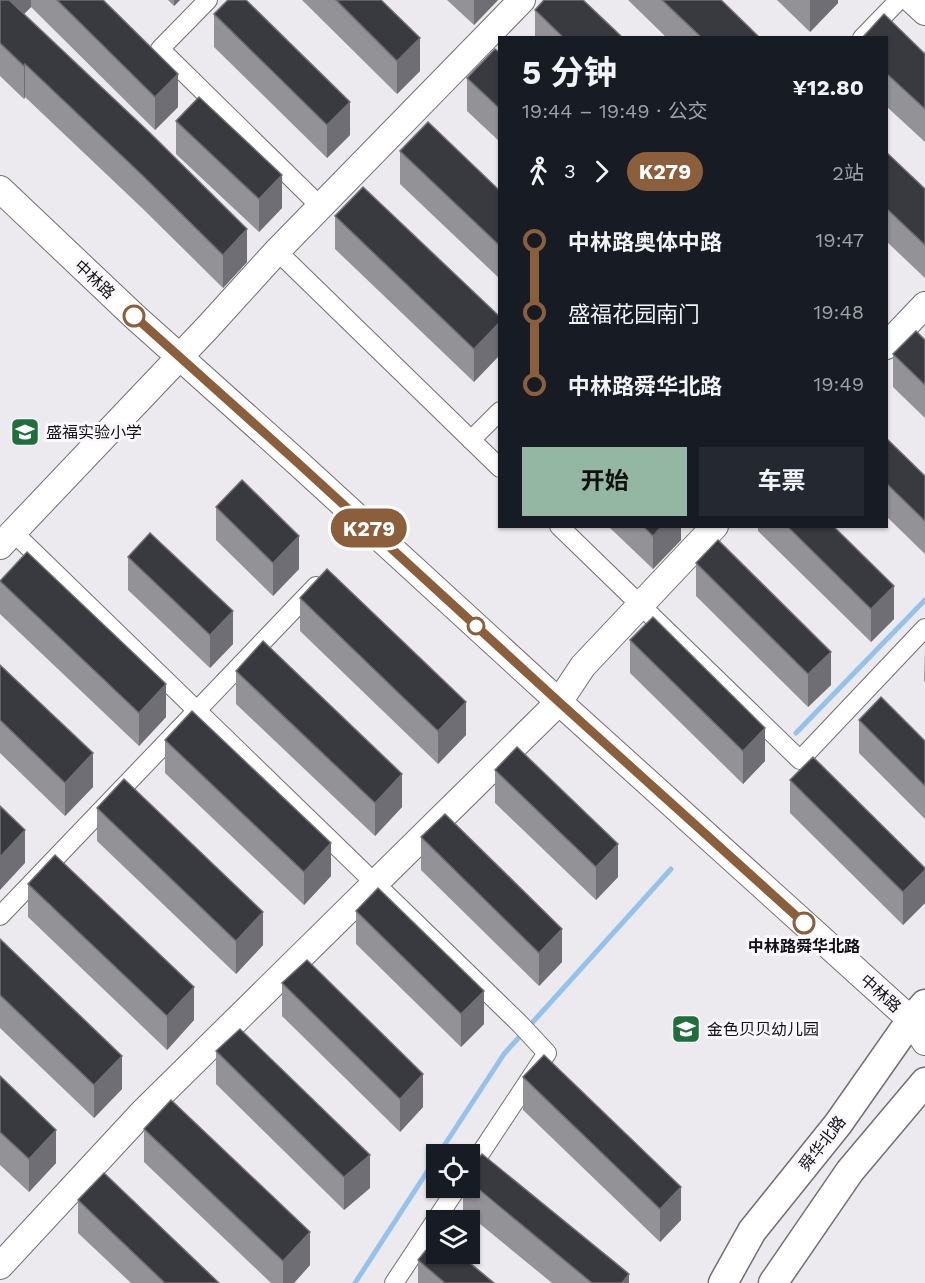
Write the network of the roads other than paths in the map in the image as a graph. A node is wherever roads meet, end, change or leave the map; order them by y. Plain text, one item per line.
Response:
1 (208, 0) edge
2 (522, 0) edge
3 (899, 0) edge
4 (912, 0) edge
5 (925, 12) edge
6 (864, 36) edge
7 (0, 189) edge
8 (321, 207) junction
9 (277, 252) junction
10 (925, 305) edge
11 (888, 344) edge
12 (180, 356) junction
13 (498, 413) edge
14 (471, 440) junction
15 (498, 466) edge
16 (562, 528) edge
17 (713, 528) edge
18 (7, 539) edge
19 (325, 576) edge
20 (640, 605) junction
21 (925, 628) edge
22 (559, 702) junction
23 (197, 710) junction
24 (375, 883) junction
25 (0, 916) edge
26 (921, 1023) edge
27 (925, 1082) edge
28 (480, 1154) edge
29 (450, 1198) edge
30 (0, 1266) edge
31 (394, 1283) edge
32 (723, 1283) edge
33 (773, 1283) edge

1 - 8 street
2 - 8 street
3 - 6 street
4 - 5 street
7 - 12 street, 中林路
8 - 9 street
9 - 12 street
9 - 14 street
10 - 11 street
12 - 18 street
12 - 22 street, 中林路
13 - 14 street
14 - 15 street
16 - 20 street
17 - 20 street
18 - 23 street
19 - 23 street
20 - 21 street
20 - 22 street
22 - 24 street
22 - 26 street, 中林路
23 - 24 street
23 - 25 street
24 - 28 street
24 - 30 street
26 - 32 main road, 舜华北路
27 - 33 main road
29 - 31 street

